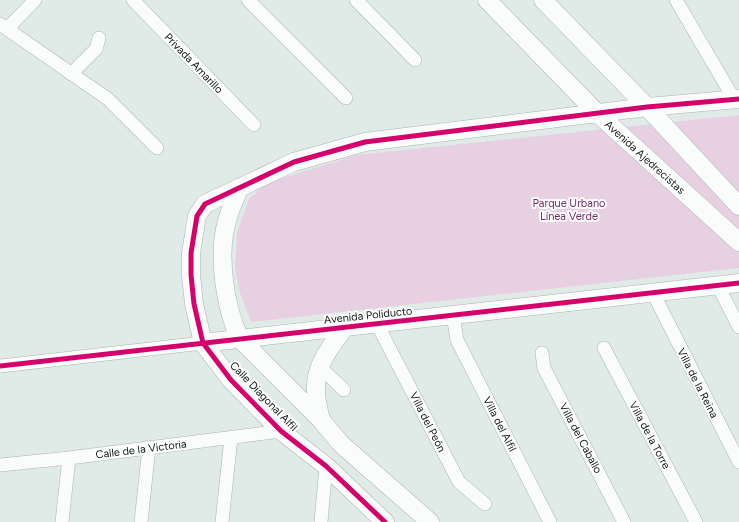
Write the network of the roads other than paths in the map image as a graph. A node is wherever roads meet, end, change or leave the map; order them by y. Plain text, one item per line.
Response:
1 (35, 0) edge
2 (133, 0) edge
3 (248, 0) edge
4 (356, 0) edge
5 (487, 0) edge
6 (542, 0) edge
7 (676, 0) edge
8 (4, 26) edge
9 (99, 38) dead end
10 (415, 60) dead end
11 (71, 74) junction
12 (346, 98) dead end
13 (736, 99) edge
14 (648, 107) junction
15 (597, 113) junction
16 (254, 125) dead end
17 (157, 148) dead end
18 (240, 187) junction
19 (739, 206) edge
20 (739, 242) edge
21 (739, 283) edge
22 (721, 291) junction
23 (655, 298) junction
24 (453, 320) junction
25 (345, 327) junction
26 (739, 327) edge
27 (380, 328) junction
28 (240, 339) junction
29 (203, 343) junction
30 (604, 348) dead end
31 (542, 353) dead end
32 (0, 366) edge
33 (320, 367) junction
34 (344, 390) dead end
35 (321, 420) junction
36 (281, 431) junction
37 (231, 438) junction
38 (148, 448) junction
39 (69, 458) junction
40 (739, 462) edge
41 (0, 465) edge
42 (326, 466) junction
43 (484, 504) dead end
44 (62, 522) edge
45 (141, 522) edge
46 (222, 522) edge
47 (321, 522) edge
48 (385, 522) edge
49 (430, 522) edge
50 (550, 522) edge
51 (624, 522) edge
52 (696, 522) edge

1 - 8 street
2 - 16 street, Privada Amarillo
3 - 12 street
4 - 10 street
5 - 15 street, Avenida Ajedrecistas
6 - 14 street
7 - 13 street
8 - 11 street
9 - 11 street
11 - 17 street
13 - 14 street
14 - 15 street
14 - 19 street
15 - 18 street
15 - 20 street, Avenida Ajedrecistas
18 - 28 street, Calle Diagonal Alfil
18 - 29 street, Calle Diagonal Alfil
21 - 22 street, Avenida Poliducto
22 - 23 street, Avenida Poliducto
22 - 26 street
23 - 24 street, Avenida Poliducto
23 - 40 street, Villa de la Reina
24 - 27 street, Avenida Poliducto
24 - 50 street, Villa del Alfil
25 - 27 street, Avenida Poliducto
25 - 28 street, Avenida Poliducto
25 - 33 street
27 - 43 street, Villa del Peón
28 - 29 street, Avenida Poliducto
28 - 35 street, Calle Diagonal Alfil
29 - 32 street, Avenida Poliducto
29 - 36 street, Calle Diagonal Alfil
30 - 52 street, Villa de la Torre
31 - 51 street, Villa del Caballo
33 - 34 street
33 - 35 street
35 - 49 street, Calle Diagonal Alfil
36 - 37 street, Calle de la Victoria
36 - 42 street, Calle Diagonal Alfil
37 - 38 street, Calle de la Victoria
37 - 46 street
38 - 39 street, Calle de la Victoria
38 - 45 street
39 - 41 street, Calle de la Victoria
39 - 44 street
42 - 47 street
42 - 48 street, Calle Diagonal Alfil

